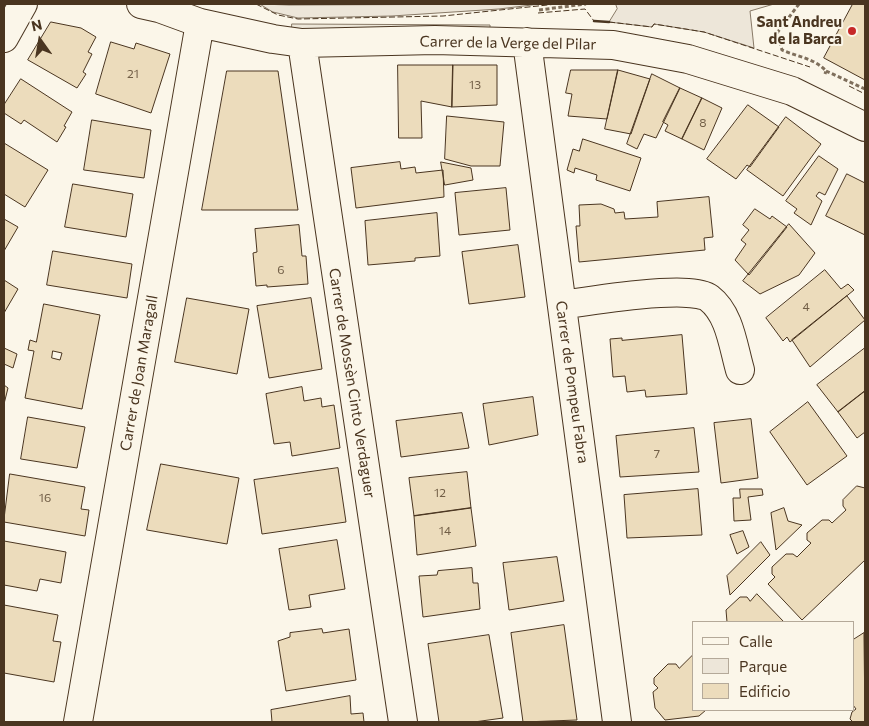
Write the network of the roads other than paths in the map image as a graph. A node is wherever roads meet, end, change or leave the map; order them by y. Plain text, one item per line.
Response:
1 (23, 4) edge
2 (155, 5) edge
3 (200, 24) junction
4 (4, 38) edge
5 (527, 42) junction
6 (302, 43) junction
7 (865, 127) edge
8 (562, 305) junction
9 (740, 370) dead end
10 (78, 722) edge
11 (402, 722) edge
12 (617, 722) edge

1 - 4 street
2 - 3 street, Carrer de la Verge del Pilar
3 - 6 street, Carrer de la Verge del Pilar
3 - 10 street, Carrer de Joan Maragall
5 - 6 street, Carrer de la Verge del Pilar
5 - 7 street, Carrer de la Verge del Pilar
5 - 8 street, Carrer de Pompeu Fabra
6 - 11 street, Carrer de Mossèn Cinto Verdaguer
8 - 9 street
8 - 12 street, Carrer de Pompeu Fabra

